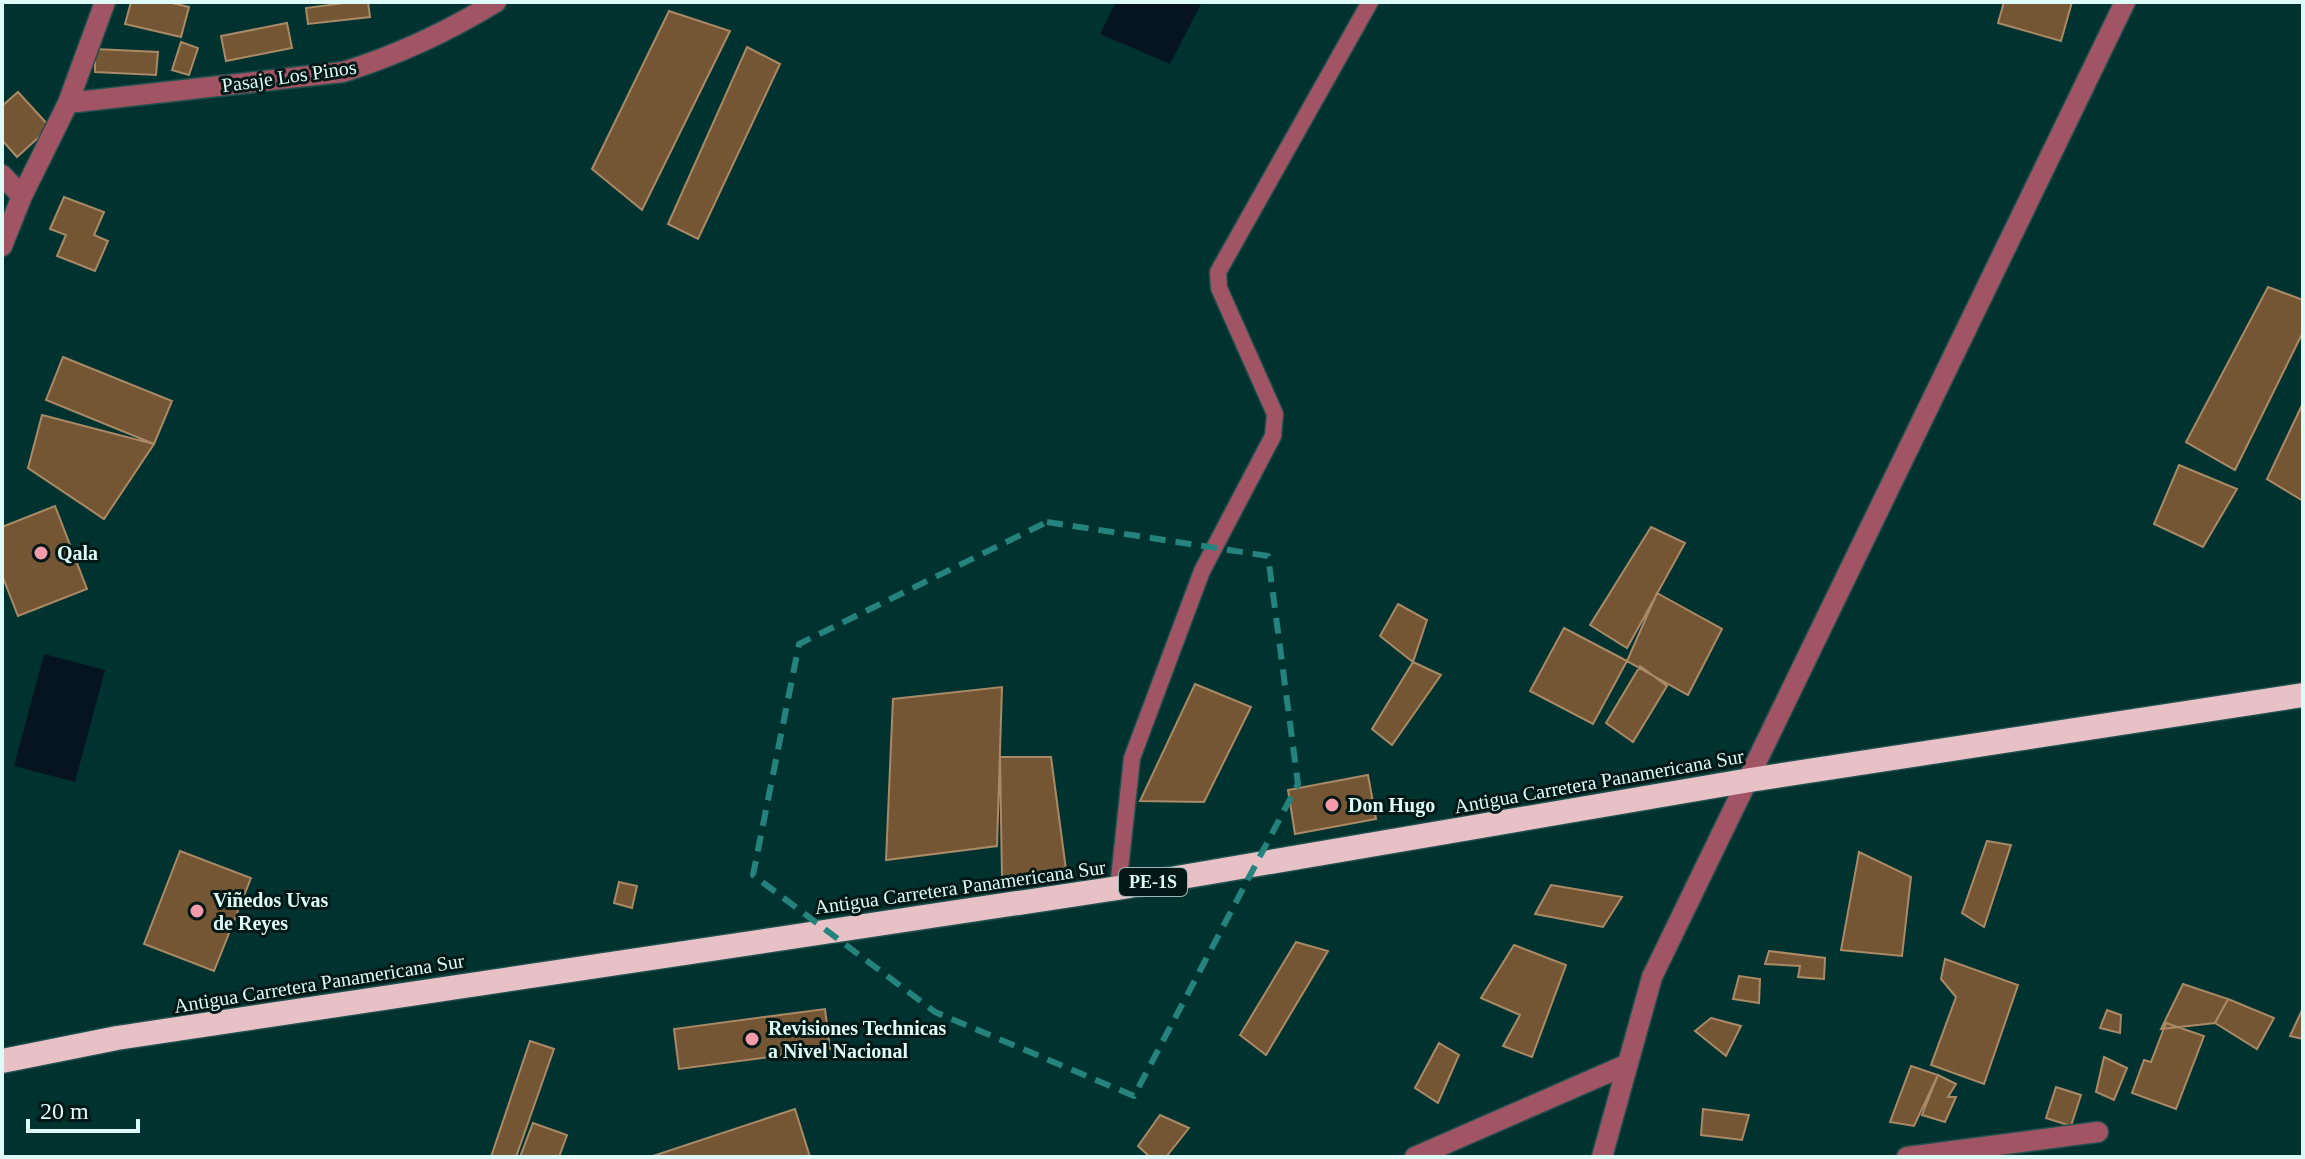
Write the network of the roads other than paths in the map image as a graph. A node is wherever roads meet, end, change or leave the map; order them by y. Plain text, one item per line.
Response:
1 (105, 2) edge
2 (496, 2) edge
3 (1370, 2) edge
4 (2125, 2) edge
5 (68, 103) junction
6 (2, 175) edge
7 (22, 196) junction
8 (2, 246) edge
9 (2303, 695) edge
10 (1750, 780) junction
11 (1118, 888) junction
12 (2, 1061) edge
13 (1628, 1064) junction
14 (2098, 1132) dead end
15 (1415, 1157) edge
16 (1602, 1157) edge
17 (1907, 1157) edge

1 - 5 street
2 - 5 street, Pasaje Los Pinos
3 - 11 lane
4 - 10 street
5 - 7 street
6 - 7 street
7 - 8 street
9 - 10 highway, Antigua Carretera Panamericana Sur / PE-1S
10 - 11 highway, Antigua Carretera Panamericana Sur / PE-1S
10 - 13 street
11 - 12 highway, Antigua Carretera Panamericana Sur / PE-1S
13 - 15 street
13 - 16 street
14 - 17 street

